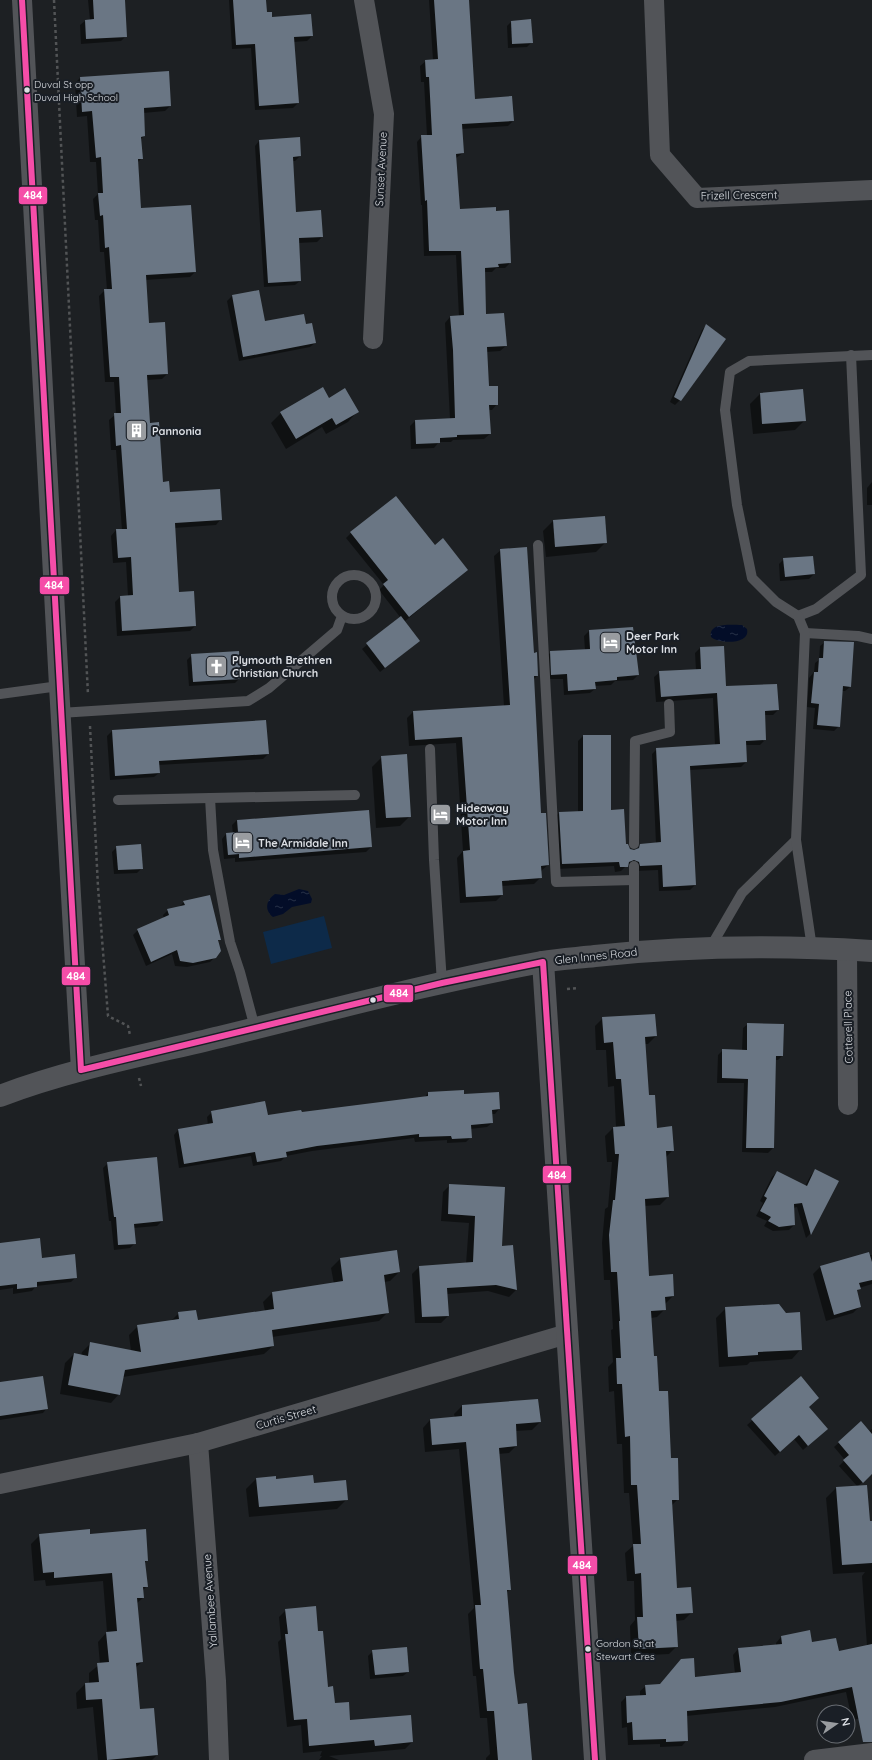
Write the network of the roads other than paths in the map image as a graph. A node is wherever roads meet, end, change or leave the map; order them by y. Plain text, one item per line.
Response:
1 (22, 0) edge
2 (364, 0) edge
3 (654, 0) edge
4 (872, 190) edge
5 (373, 339) dead end
6 (851, 355) junction
7 (872, 355) edge
8 (538, 545) dead end
9 (861, 575) junction
10 (872, 576) edge
11 (342, 616) junction
12 (798, 616) junction
13 (805, 633) junction
14 (872, 639) edge
15 (59, 686) junction
16 (0, 694) edge
17 (669, 704) dead end
18 (60, 713) junction
19 (430, 750) dead end
20 (355, 796) dead end
21 (210, 798) junction
22 (118, 800) dead end
23 (796, 840) junction
24 (634, 844) dead end
25 (634, 866) dead end
26 (634, 880) junction
27 (710, 948) junction
28 (812, 948) junction
29 (847, 949) junction
30 (872, 951) edge
31 (634, 952) junction
32 (544, 962) junction
33 (442, 983) junction
34 (255, 1028) junction
35 (81, 1070) junction
36 (0, 1096) edge
37 (848, 1106) dead end
38 (567, 1334) junction
39 (198, 1443) junction
40 (0, 1484) edge
41 (872, 1753) edge
42 (219, 1760) edge
43 (595, 1760) edge
44 (814, 1760) edge

1 - 15 street
2 - 5 street, Sunset Avenue
3 - 4 street, Frizell Crescent
6 - 7 lane
6 - 9 lane
6 - 12 lane
8 - 26 lane
9 - 10 lane
9 - 12 lane
11 - 11 lane
11 - 18 lane
12 - 13 lane
13 - 14 lane
13 - 23 lane
15 - 16 lane
15 - 18 street
17 - 24 lane
18 - 35 street
19 - 33 lane
20 - 21 lane
21 - 22 lane
21 - 34 lane
23 - 27 lane
23 - 28 lane
25 - 26 lane
26 - 31 lane
27 - 28 main road, Glen Innes Road
27 - 31 main road, Glen Innes Road
28 - 29 main road, Glen Innes Road
29 - 30 main road, Glen Innes Road
29 - 37 street, Cotterell Place
31 - 32 main road, Glen Innes Road
32 - 33 main road, Glen Innes Road
32 - 38 main road
33 - 34 main road, Glen Innes Road
34 - 35 main road, Glen Innes Road
35 - 36 main road, Glen Innes Road
38 - 39 street, Curtis Street
38 - 43 main road
39 - 40 street, Curtis Street
39 - 42 street, Yallambee Avenue
41 - 44 street

